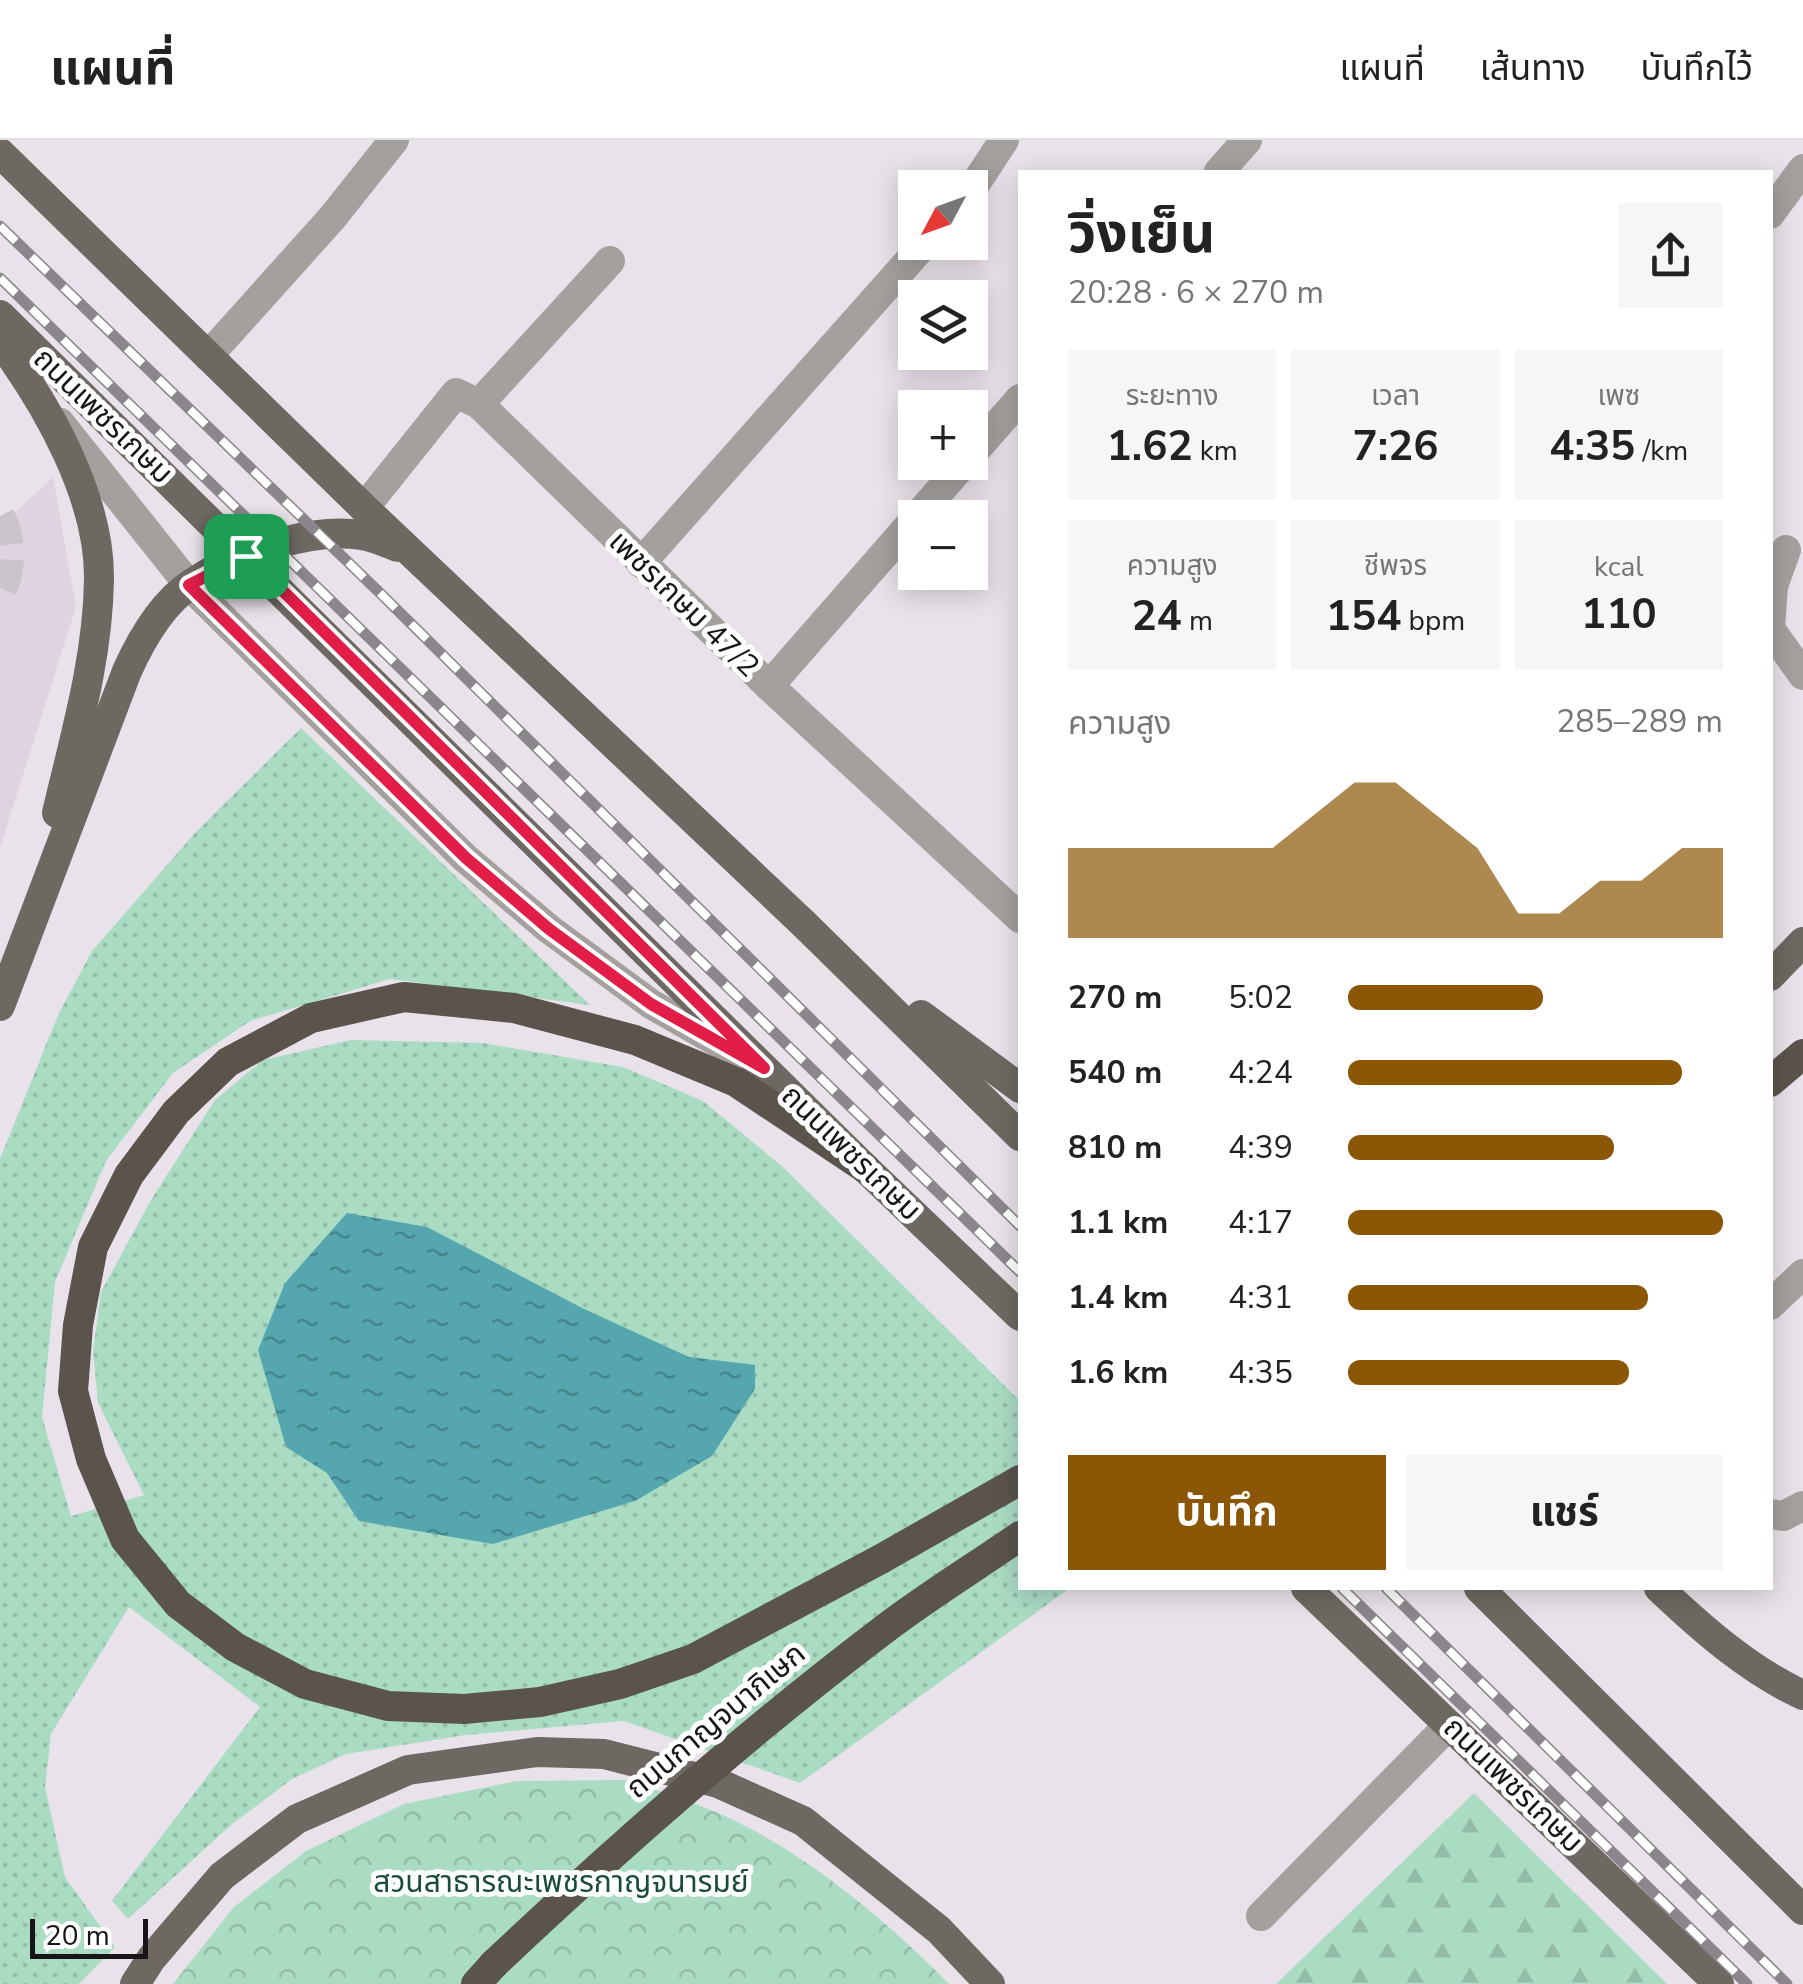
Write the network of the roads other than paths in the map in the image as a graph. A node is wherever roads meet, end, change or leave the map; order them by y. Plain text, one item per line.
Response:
1 (394, 140) edge
2 (1004, 140) edge
3 (1247, 140) edge
4 (0, 154) edge
5 (1803, 169) edge
6 (984, 170) edge
7 (1220, 170) edge
8 (1773, 210) edge
9 (910, 260) edge
10 (610, 261) dead end
11 (0, 315) edge
12 (8, 352) edge
13 (208, 356) junction
14 (1018, 401) edge
15 (479, 404) junction
16 (988, 435) edge
17 (949, 480) edge
18 (931, 500) edge
19 (364, 508) junction
20 (898, 539) edge
21 (1786, 550) dead end
22 (409, 551) junction
23 (246, 556) junction
24 (641, 563) junction
25 (189, 585) junction
26 (1773, 586) edge
27 (1773, 633) edge
28 (1803, 675) edge
29 (769, 686) junction
30 (1018, 916) edge
31 (804, 924) junction
32 (30, 928) junction
33 (1803, 942) edge
34 (1773, 973) edge
35 (0, 1006) edge
36 (1803, 1054) edge
37 (764, 1068) junction
38 (1773, 1079) edge
39 (1018, 1087) edge
40 (1018, 1134) edge
41 (865, 1168) junction
42 (1803, 1274) edge
43 (1773, 1302) edge
44 (1018, 1314) edge
45 (1018, 1481) edge
46 (1803, 1506) edge
47 (1773, 1514) edge
48 (1018, 1537) edge
49 (1308, 1590) edge
50 (1481, 1590) edge
51 (1661, 1590) edge
52 (1803, 1695) edge
53 (1449, 1725) junction
54 (1803, 1910) edge
55 (1261, 1916) dead end
56 (485, 1974) edge
57 (135, 1984) edge
58 (990, 1984) edge
59 (1718, 1984) edge

1 - 13 street
2 - 6 street
3 - 7 street
4 - 13 main road
5 - 8 street
9 - 24 street
10 - 15 street
11 - 23 main road, ถนนเพชรเกษม
12 - 25 street
12 - 32 main road
13 - 19 main road
14 - 16 street
15 - 19 street
15 - 24 street, เพชรเกษม 47/2
17 - 18 street
19 - 22 main road
20 - 29 street
21 - 26 street
22 - 23 main road
22 - 31 main road
23 - 25 main road
23 - 37 main road, ถนนเพชรเกษม
24 - 29 street, เพชรเกษม 47/2
25 - 32 main road
25 - 37 street
27 - 28 street
29 - 30 street, เพชรเกษม 47/2
31 - 39 main road
31 - 40 main road
32 - 35 main road
33 - 34 main road
36 - 38 highway
37 - 41 main road, ถนนเพชรเกษม
41 - 44 main road, ถนนเพชรเกษม
41 - 45 highway
42 - 43 street
46 - 47 street
48 - 56 highway, ถนนกาญจนาภิเษก, bridge
49 - 53 main road, ถนนเพชรเกษม
50 - 54 main road
51 - 52 main road
53 - 55 street
53 - 59 main road, ถนนเพชรเกษม
57 - 58 main road

